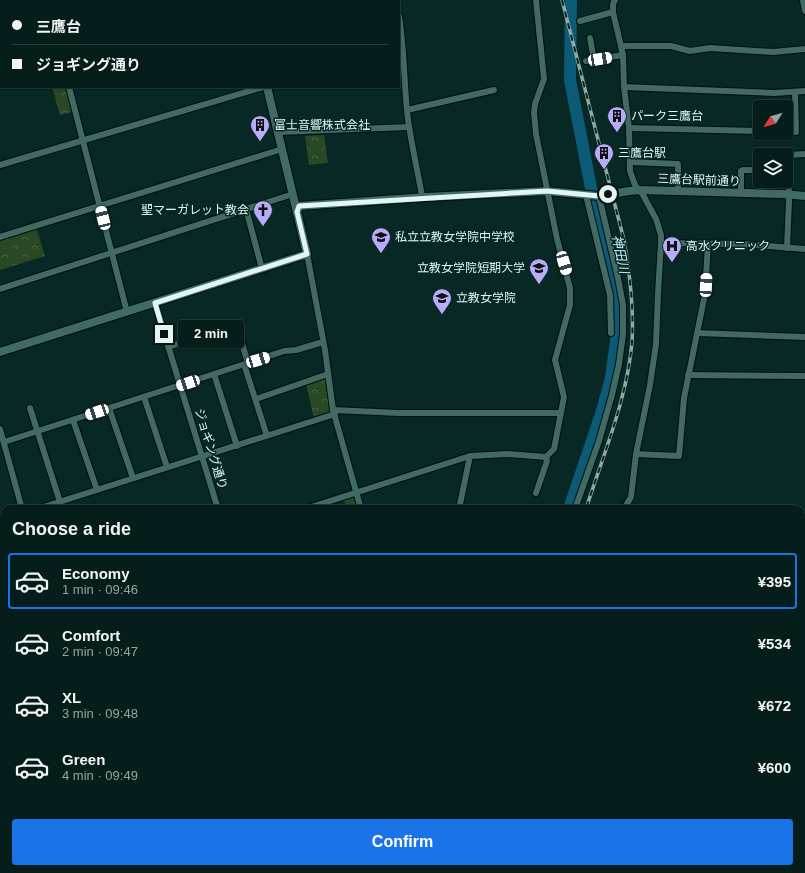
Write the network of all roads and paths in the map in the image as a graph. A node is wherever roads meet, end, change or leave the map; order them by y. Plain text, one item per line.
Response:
1 (536, 0) edge
2 (615, 0) edge
3 (803, 0) edge
4 (805, 11) edge
5 (613, 12) junction
6 (580, 21) dead end
7 (400, 33) edge
8 (590, 38) dead end
9 (621, 46) junction
10 (805, 49) edge
11 (623, 55) junction
12 (402, 59) edge
13 (594, 60) junction
14 (586, 61) dead end
15 (624, 87) junction
16 (69, 88) edge
17 (261, 88) edge
18 (267, 88) edge
19 (494, 90) dead end
20 (805, 91) edge
21 (795, 92) junction
22 (407, 110) junction
23 (409, 127) junction
24 (629, 128) junction
25 (753, 131) edge
26 (278, 132) junction
27 (793, 132) edge
28 (83, 141) junction
29 (282, 146) junction
30 (805, 154) edge
31 (630, 162) junction
32 (0, 166) edge
33 (751, 170) dead end
34 (640, 190) junction
35 (547, 191) junction
36 (678, 191) junction
37 (741, 193) junction
38 (293, 194) junction
39 (789, 194) junction
40 (586, 195) junction
41 (599, 196) junction
42 (805, 196) edge
43 (426, 197) junction
44 (100, 206) junction
45 (246, 209) junction
46 (297, 212) junction
47 (0, 237) edge
48 (662, 243) junction
49 (708, 244) junction
50 (787, 248) junction
51 (805, 250) edge
52 (112, 254) junction
53 (307, 254) junction
54 (262, 268) junction
55 (0, 289) edge
56 (155, 303) junction
57 (128, 312) junction
58 (611, 333) dead end
59 (697, 334) junction
60 (805, 337) edge
61 (323, 342) junction
62 (168, 348) junction
63 (0, 352) edge
64 (246, 363) junction
65 (214, 374) junction
66 (328, 374) junction
67 (688, 375) junction
68 (805, 376) edge
69 (180, 385) junction
70 (144, 397) junction
71 (256, 399) junction
72 (30, 408) dead end
73 (109, 408) junction
74 (334, 412) junction
75 (562, 413) junction
76 (74, 420) junction
77 (0, 429) edge
78 (37, 431) junction
79 (267, 436) junction
80 (4, 442) junction
81 (237, 446) junction
82 (636, 454) junction
83 (470, 456) junction
84 (202, 457) junction
85 (546, 457) junction
86 (167, 468) junction
87 (133, 478) junction
88 (97, 490) junction
89 (356, 493) junction
90 (536, 493) dead end
91 (60, 502) junction
92 (21, 505) edge
93 (50, 505) edge
94 (217, 505) edge
95 (318, 505) edge
96 (360, 505) edge
97 (460, 505) edge
98 (576, 505) edge
99 (626, 505) edge

1 - 35 street
2 - 5 street
3 - 4 street
5 - 6 street
5 - 9 street
7 - 12 street
8 - 13 street
9 - 10 street
9 - 11 street
11 - 13 street
11 - 15 street
12 - 22 street
13 - 14 street
15 - 21 street
15 - 24 street
16 - 28 street
17 - 28 street
18 - 26 street
19 - 22 street
20 - 21 street
21 - 27 street
22 - 23 street
23 - 26 street
23 - 43 street
24 - 25 street
24 - 31 street
26 - 29 street
28 - 32 street
28 - 44 street
29 - 38 street
29 - 44 street
30 - 39 street
31 - 34 street
31 - 36 street
33 - 37 street
34 - 36 street, 三鷹台駅前通り
34 - 41 street, 三鷹台駅前通り
34 - 48 street
35 - 40 street, 三鷹台駅前通り
35 - 43 street, 三鷹台駅前通り
35 - 75 street
36 - 37 street, 三鷹台駅前通り
37 - 39 street, 三鷹台駅前通り
38 - 45 street
38 - 46 street
39 - 42 street, 三鷹台駅前通り
39 - 50 street
40 - 41 street, 三鷹台駅前通り
40 - 58 street
41 - 98 street
43 - 46 street, 三鷹台駅前通り
44 - 47 street
44 - 52 street
45 - 52 street
45 - 54 street
46 - 53 street
48 - 49 street
48 - 82 street
49 - 50 street
49 - 59 street
50 - 51 street
52 - 55 street
52 - 57 street
53 - 54 street
53 - 61 street
54 - 56 street
56 - 57 street
56 - 62 street, ジョギング通り
57 - 63 street
59 - 60 street
59 - 67 street
61 - 64 street
61 - 66 street
62 - 64 street
62 - 69 street, ジョギング通り
64 - 65 street
64 - 71 street
65 - 69 street
65 - 81 street
66 - 71 street
66 - 74 street
67 - 68 street
67 - 82 street
69 - 70 street
69 - 84 street, ジョギング通り
70 - 73 street
70 - 86 street
71 - 79 street
72 - 78 street
73 - 76 street
73 - 87 street
74 - 75 street
74 - 79 street
74 - 89 street
75 - 85 street
76 - 78 street
76 - 88 street
77 - 80 street
78 - 80 street
78 - 91 street
79 - 81 street
80 - 92 street
81 - 84 street
82 - 99 street
83 - 85 street
83 - 89 street
83 - 97 street
84 - 86 street
84 - 94 street, ジョギング通り
85 - 90 street
86 - 87 street
87 - 88 street
88 - 91 street
89 - 95 street
89 - 96 street
91 - 93 street

